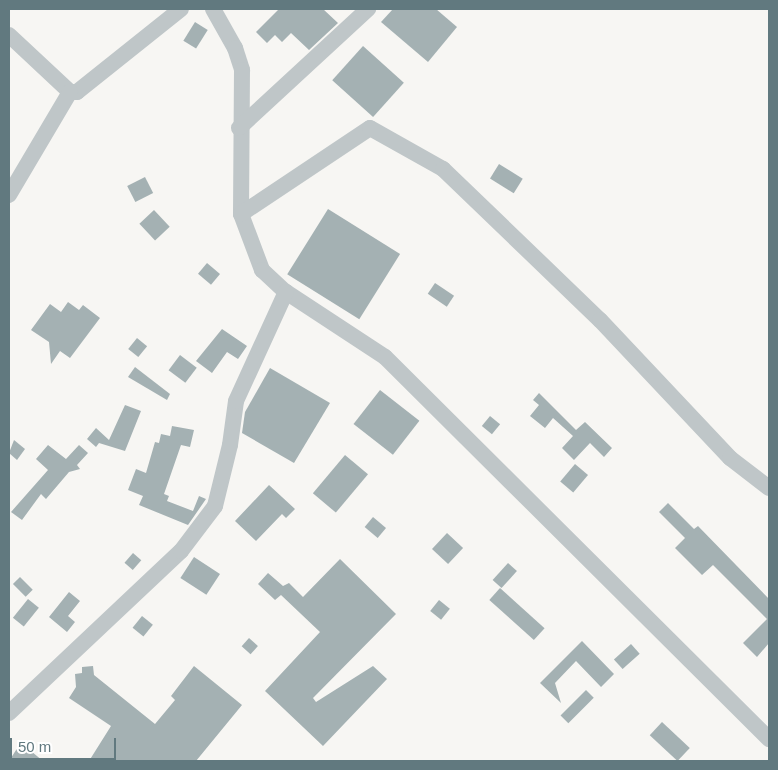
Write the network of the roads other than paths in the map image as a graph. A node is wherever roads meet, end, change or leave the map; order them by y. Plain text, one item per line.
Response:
1 (181, 9) edge
2 (213, 9) edge
3 (368, 9) edge
4 (9, 35) edge
5 (70, 92) junction
6 (239, 128) junction
7 (9, 195) edge
8 (241, 214) junction
9 (286, 292) junction
10 (769, 488) edge
11 (9, 714) edge
12 (769, 739) edge

1 - 5 street
2 - 6 street
3 - 6 street
4 - 5 street
5 - 7 street
6 - 8 street
8 - 9 street
8 - 10 street
9 - 11 street
9 - 12 street

